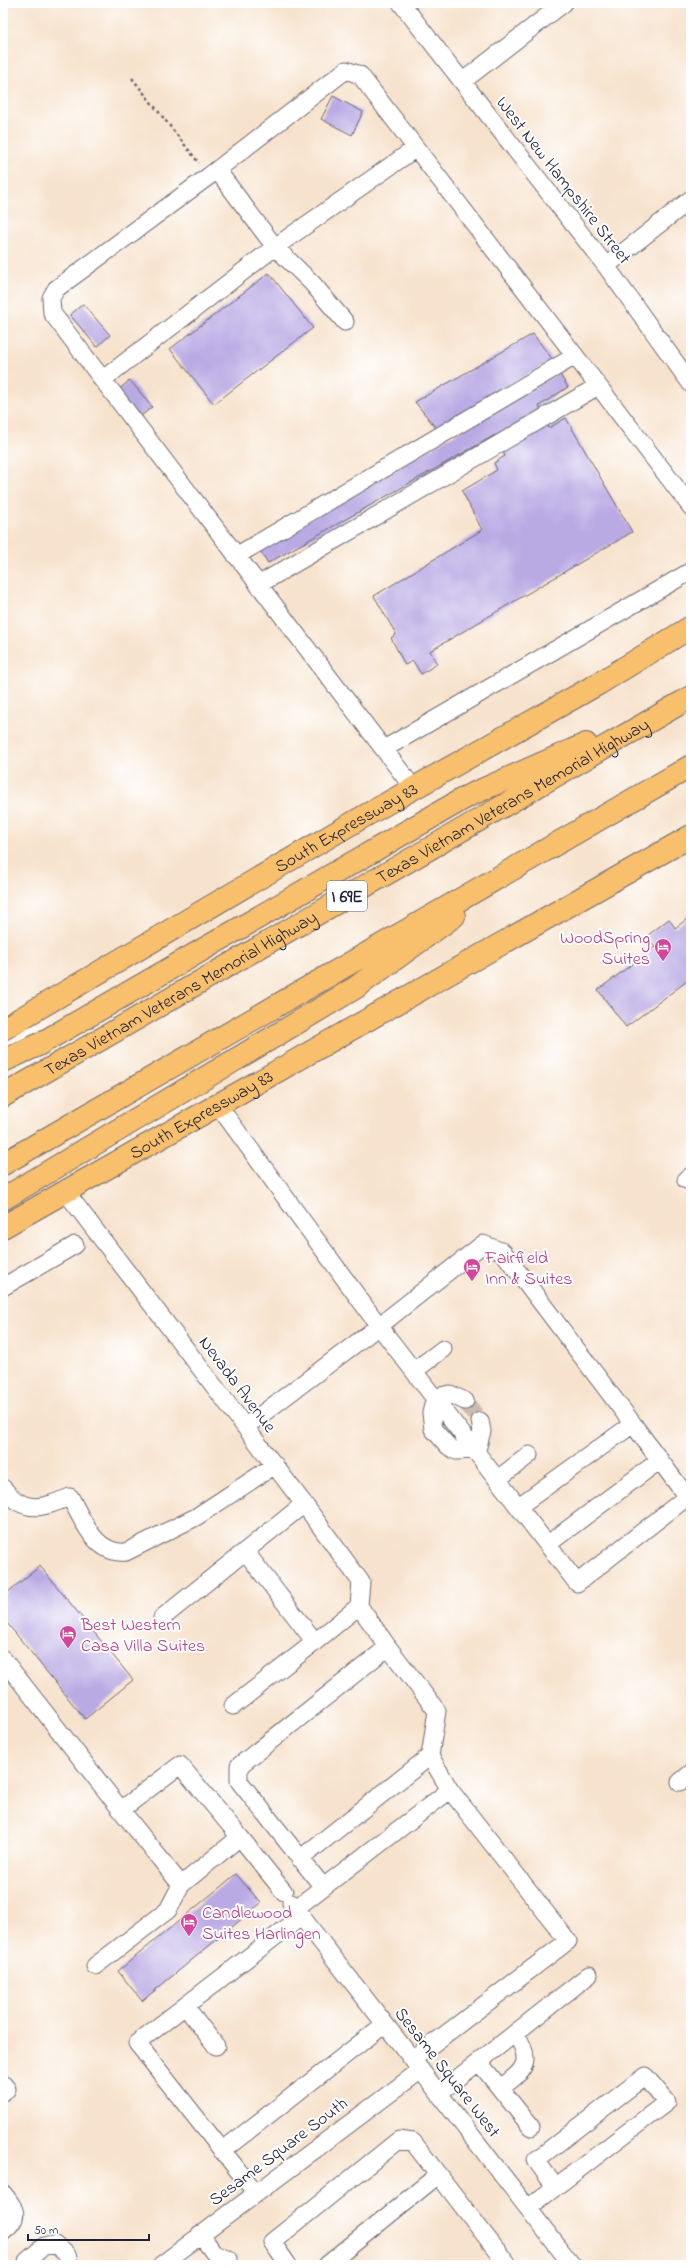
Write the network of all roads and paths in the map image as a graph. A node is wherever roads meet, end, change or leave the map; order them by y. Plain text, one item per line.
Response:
1 (401, 3) edge
2 (564, 3) edge
3 (132, 78) dead end
4 (463, 82) junction
5 (416, 148) junction
6 (213, 173) junction
7 (691, 200) edge
8 (275, 247) junction
9 (606, 266) junction
10 (345, 322) dead end
11 (575, 356) junction
12 (102, 380) junction
13 (691, 384) edge
14 (598, 386) junction
15 (691, 507) edge
16 (236, 556) junction
17 (691, 571) edge
18 (258, 585) junction
19 (691, 627) edge
20 (691, 697) edge
21 (384, 750) junction
22 (691, 766) edge
23 (414, 789) junction
24 (691, 836) edge
25 (553, 844) junction
26 (3, 1029) edge
27 (3, 1061) edge
28 (3, 1096) edge
29 (218, 1105) junction
30 (3, 1164) edge
31 (66, 1192) junction
32 (3, 1199) edge
33 (3, 1228) edge
34 (75, 1245) dead end
35 (3, 1286) edge
36 (380, 1326) junction
37 (443, 1349) dead end
38 (414, 1371) junction
39 (435, 1397) junction
40 (465, 1401) tunnel mouth
41 (480, 1421) tunnel mouth
42 (633, 1424) junction
43 (245, 1427) junction
44 (477, 1450) junction
45 (529, 1455) dead end
46 (660, 1460) junction
47 (275, 1465) junction
48 (499, 1478) junction
49 (3, 1488) edge
50 (304, 1504) junction
51 (520, 1506) junction
52 (548, 1544) junction
53 (245, 1551) junction
54 (359, 1606) junction
55 (162, 1618) dead end
56 (315, 1642) junction
57 (388, 1647) junction
58 (3, 1659) edge
59 (233, 1706) dead end
60 (430, 1756) junction
61 (450, 1790) junction
62 (121, 1810) junction
63 (240, 1837) junction
64 (300, 1859) junction
65 (181, 1885) junction
66 (323, 1887) junction
67 (293, 1905) junction
68 (95, 1966) dead end
69 (589, 1976) dead end
70 (185, 2006) junction
71 (385, 2024) junction
72 (515, 2033) junction
73 (216, 2046) dead end
74 (479, 2062) junction
75 (417, 2065) junction
76 (3, 2084) edge
77 (500, 2088) junction
78 (3, 2092) edge
79 (439, 2093) junction
80 (531, 2127) dead end
81 (222, 2151) junction
82 (438, 2175) junction
83 (555, 2187) junction
84 (3, 2193) edge
85 (256, 2193) junction
86 (528, 2208) junction
87 (3, 2231) edge
88 (200, 2234) junction
89 (27, 2261) dead end
90 (228, 2263) edge
91 (70, 2265) edge
92 (161, 2265) edge
93 (288, 2265) edge
94 (328, 2265) edge
95 (508, 2265) edge
96 (572, 2265) edge

1 - 4 street, West New Hampshire Street
2 - 4 street
3 - 6 path
4 - 9 street, West New Hampshire Street
5 - 6 street
5 - 8 street
5 - 11 street
6 - 8 street
6 - 12 street
7 - 9 street
8 - 10 street
8 - 12 street
9 - 13 street, West New Hampshire Street
11 - 14 street
11 - 16 street
12 - 16 street
14 - 15 street
14 - 18 street
16 - 18 street
17 - 21 street
18 - 21 street
19 - 23 main road, South Expressway 83
20 - 27 main road
20 - 28 main road, Texas Vietnam Veterans Memorial Highway / I 69E
21 - 23 street
22 - 25 main road
23 - 26 main road, South Expressway 83
24 - 29 main road, South Expressway 83
25 - 30 main road
25 - 32 main road
29 - 31 main road, South Expressway 83
29 - 36 street
31 - 33 main road, South Expressway 83
31 - 43 street, Nevada Avenue
34 - 35 street
36 - 38 street
36 - 42 street
36 - 43 street
37 - 38 street
38 - 39 street
39 - 40 street
39 - 44 street
41 - 44 street
42 - 46 street
42 - 51 street
43 - 47 street, Nevada Avenue
44 - 48 street
45 - 48 street
46 - 52 street
46 - 52 street
47 - 49 street
47 - 50 street, Nevada Avenue
48 - 51 street
50 - 53 street
50 - 54 street, Nevada Avenue
51 - 52 street
53 - 55 street
53 - 56 street
54 - 56 street
54 - 57 street
56 - 59 street
57 - 60 street
57 - 64 street
58 - 62 street
60 - 61 street
60 - 64 street
61 - 66 street
61 - 75 street, Sesame Square South
62 - 63 street, Sesame Square West
62 - 65 street
63 - 65 street
63 - 67 street, Sesame Square West
64 - 66 street
65 - 68 street
66 - 67 street
67 - 70 street
67 - 71 street, Sesame Square West
69 - 72 street
70 - 73 street
70 - 81 street
71 - 75 street, Sesame Square West
71 - 81 street
72 - 74 street
72 - 77 street
74 - 77 street
74 - 79 street
75 - 79 street, Sesame Square West
75 - 85 street, Sesame Square South
76 - 78 street
77 - 80 street
79 - 86 street, Sesame Square West
81 - 85 street
82 - 93 street
82 - 94 street
82 - 95 street
83 - 83 street
83 - 86 street
84 - 87 street
85 - 88 street, Sesame Square South
86 - 96 street, Sesame Square West
88 - 90 street
88 - 92 street, Sesame Square South
89 - 91 street

